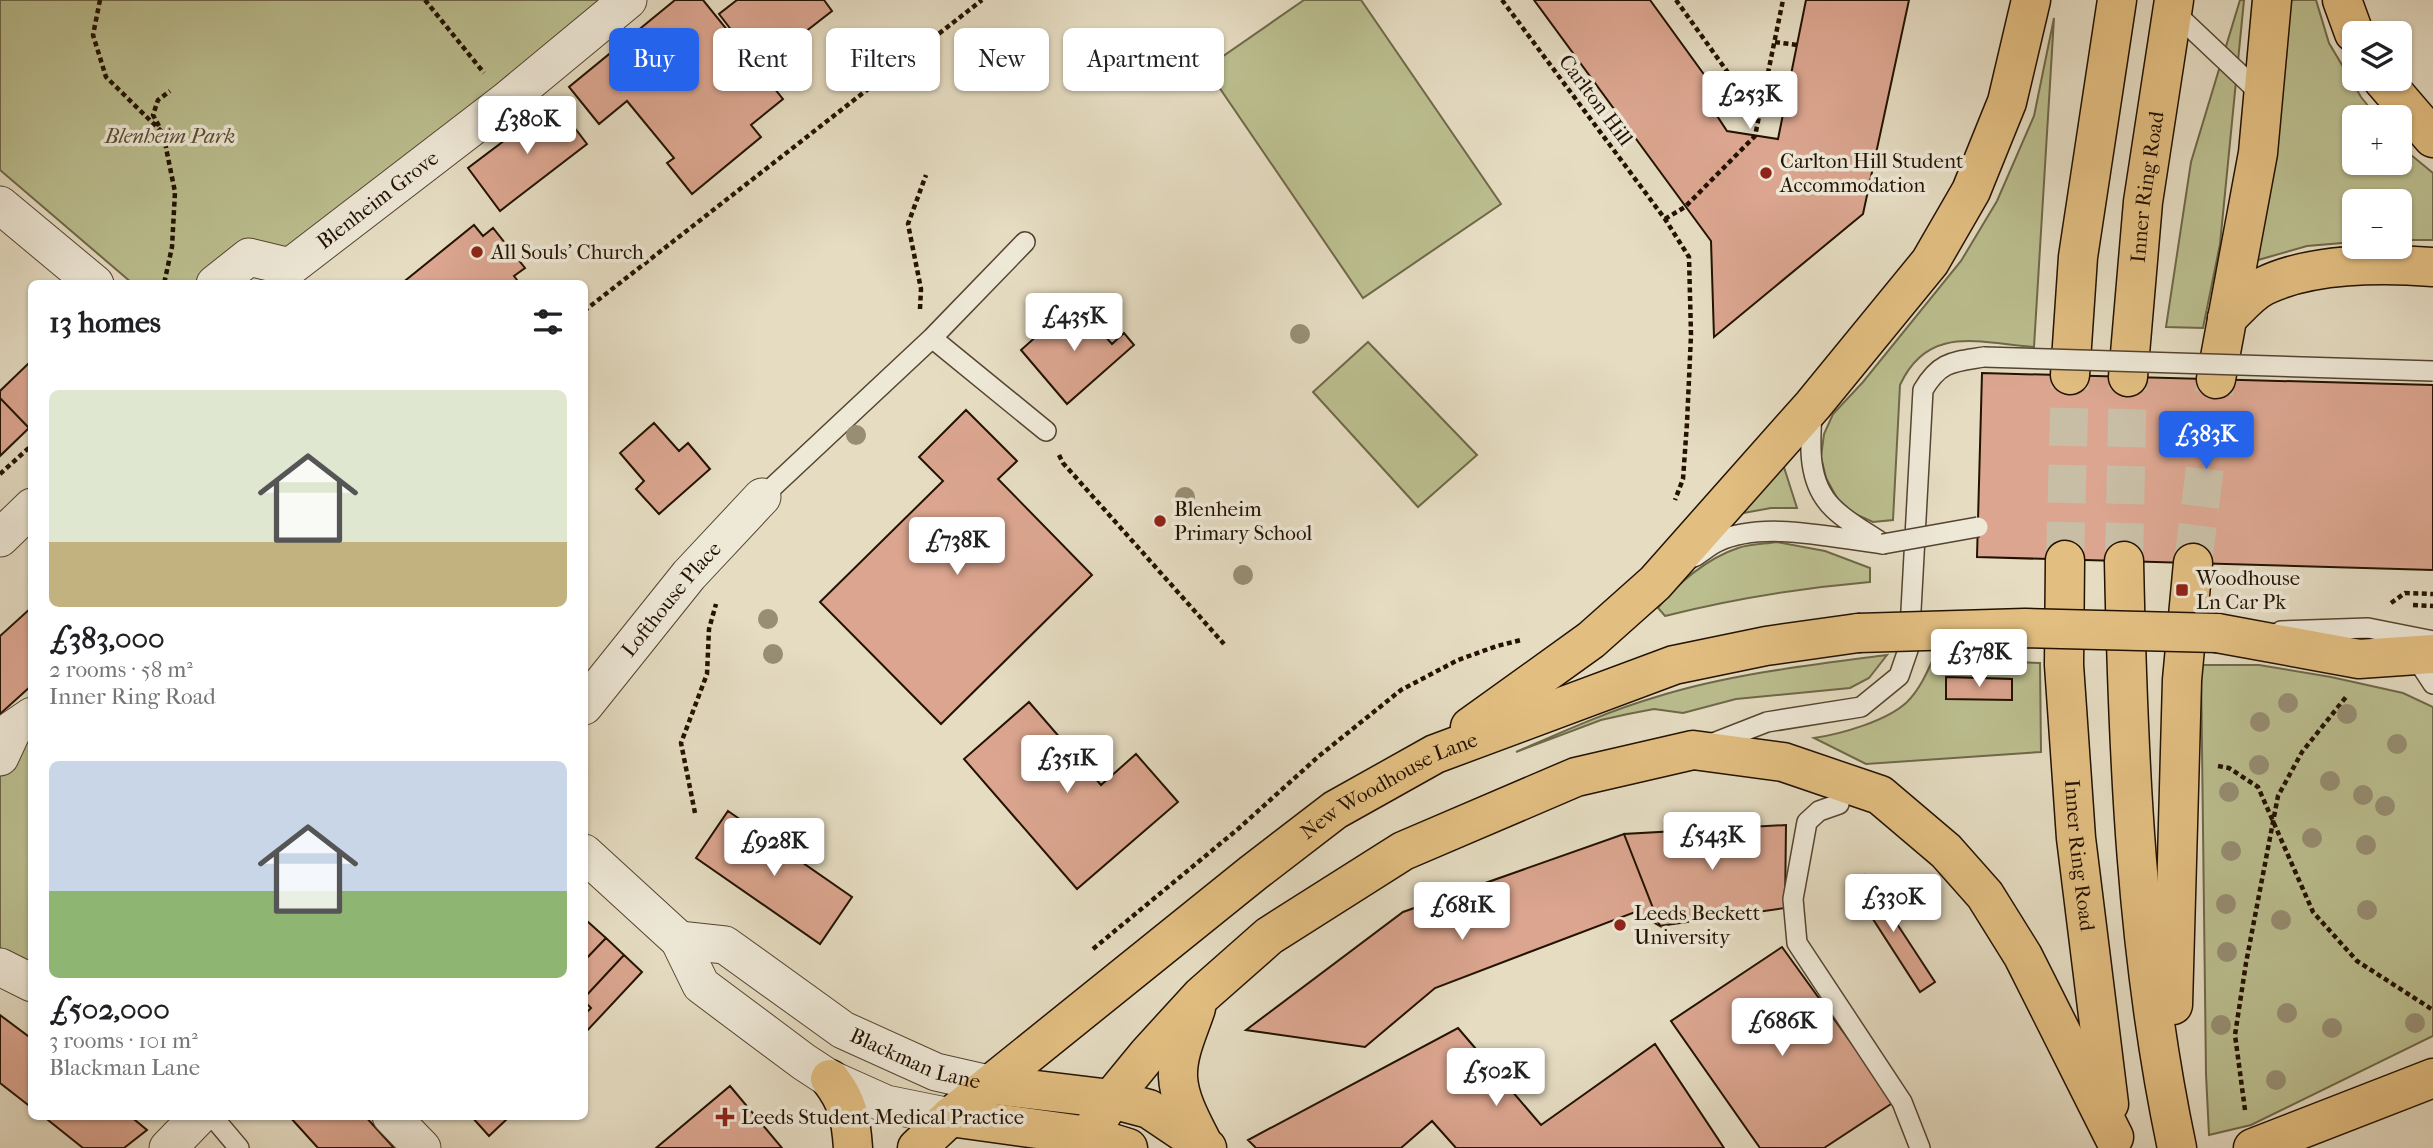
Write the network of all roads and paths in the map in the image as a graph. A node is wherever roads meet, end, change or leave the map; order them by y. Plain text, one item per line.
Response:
1 (100, 0) edge
2 (425, 0) edge
3 (628, 0) edge
4 (982, 0) edge
5 (1502, 0) edge
6 (1676, 0) edge
7 (1783, 0) edge
8 (2031, 0) edge
9 (2117, 0) edge
10 (2272, 0) edge
11 (2342, 0) edge
12 (2173, 5) edge
13 (2350, 21) edge
14 (1775, 42) junction
15 (1797, 45) dead end
16 (2392, 91) edge
17 (2400, 91) edge
18 (170, 92) dead end
19 (2263, 96) junction
20 (506, 100) junction
21 (2433, 109) edge
22 (1760, 117) junction
23 (163, 133) junction
24 (2433, 138) edge
25 (926, 175) dead end
26 (0, 205) edge
27 (1665, 219) junction
28 (1025, 242) dead end
29 (2433, 267) edge
30 (90, 280) edge
31 (165, 280) edge
32 (220, 280) edge
33 (588, 308) edge
34 (2227, 318) junction
35 (932, 338) junction
36 (917, 352) junction
37 (2433, 371) edge
38 (2070, 375) tunnel mouth
39 (2128, 377) tunnel mouth
40 (2216, 379) tunnel mouth
41 (1813, 405) junction
42 (1045, 431) joint
43 (28, 449) edge
44 (0, 474) edge
45 (762, 497) joint
46 (1674, 501) dead end
47 (28, 511) edge
48 (1978, 527) dead end
49 (0, 538) edge
50 (1882, 544) junction
51 (2065, 559) tunnel mouth
52 (2124, 561) tunnel mouth
53 (2193, 563) tunnel mouth
54 (1655, 583) junction
55 (2433, 594) edge
56 (718, 597) dead end
57 (2390, 603) dead end
58 (1224, 644) dead end
59 (2428, 659) edge
60 (2349, 693) dead end
61 (588, 701) edge
62 (28, 719) edge
63 (1693, 750) junction
64 (1435, 754) junction
65 (0, 757) edge
66 (2216, 765) dead end
67 (1839, 804) dead end
68 (695, 813) dead end
69 (2274, 821) junction
70 (588, 857) edge
71 (679, 940) junction
72 (0, 967) edge
73 (28, 981) edge
74 (1201, 996) junction
75 (2433, 1010) edge
76 (2433, 1078) edge
77 (830, 1079) junction
78 (993, 1085) junction
79 (1111, 1099) junction
80 (195, 1120) edge
81 (215, 1120) edge
82 (395, 1120) edge
83 (2174, 1135) edge
84 (930, 1136) edge
85 (1089, 1136) junction
86 (2300, 1140) edge
87 (2115, 1142) edge
88 (1205, 1146) edge
89 (168, 1148) edge
90 (239, 1148) edge
91 (422, 1148) edge
92 (853, 1148) edge
93 (1044, 1148) edge
94 (1128, 1148) edge
95 (1920, 1148) edge
96 (2254, 1148) edge

1 - 23 path
2 - 20 path
3 - 20 street, Blenheim Grove
4 - 33 path
5 - 27 path, Carlton Hill
6 - 22 path
7 - 14 path
8 - 41 highway
9 - 38 highway
10 - 19 highway
11 - 13 highway
12 - 19 lane
12 - 39 highway, Inner Ring Road
14 - 15 path
14 - 22 path
16 - 24 highway
17 - 21 lane
18 - 23 path
19 - 34 highway
20 - 32 street, Blenheim Grove
22 - 27 path
23 - 31 path
25 - 36 path
26 - 30 street
27 - 46 path, Carlton Hill
28 - 35 lane
29 - 34 highway
34 - 40 highway
35 - 36 lane
35 - 42 lane
36 - 45 lane
37 - 63 lane, bridge
41 - 50 lane
41 - 54 highway
42 - 58 path
43 - 44 path
45 - 61 street, Lofthouse Place
47 - 49 street
48 - 50 lane, bridge
50 - 54 lane
51 - 87 highway, Inner Ring Road
52 - 83 highway
53 - 83 highway
54 - 64 highway
55 - 57 path
56 - 68 path
59 - 64 highway, New Woodhouse Lane, bridge
60 - 69 path
62 - 65 street
63 - 74 highway
63 - 87 highway
64 - 78 highway, New Woodhouse Lane
66 - 69 path
67 - 95 lane
69 - 75 path
69 - 96 path
70 - 71 street, Blackman Lane
71 - 77 street, Blackman Lane
71 - 78 street, Blackman Lane
72 - 73 street
74 - 79 highway
74 - 88 highway
76 - 86 highway
77 - 84 street, Blackman Lane
77 - 92 highway
78 - 79 highway, Blackman Lane
78 - 84 highway, New Woodhouse Lane
79 - 85 highway
79 - 88 highway, Blackman Lane
80 - 89 street
81 - 90 lane
82 - 91 street
84 - 85 highway, Blackman Lane
84 - 93 highway
85 - 94 highway, Blackman Lane
86 - 96 highway

